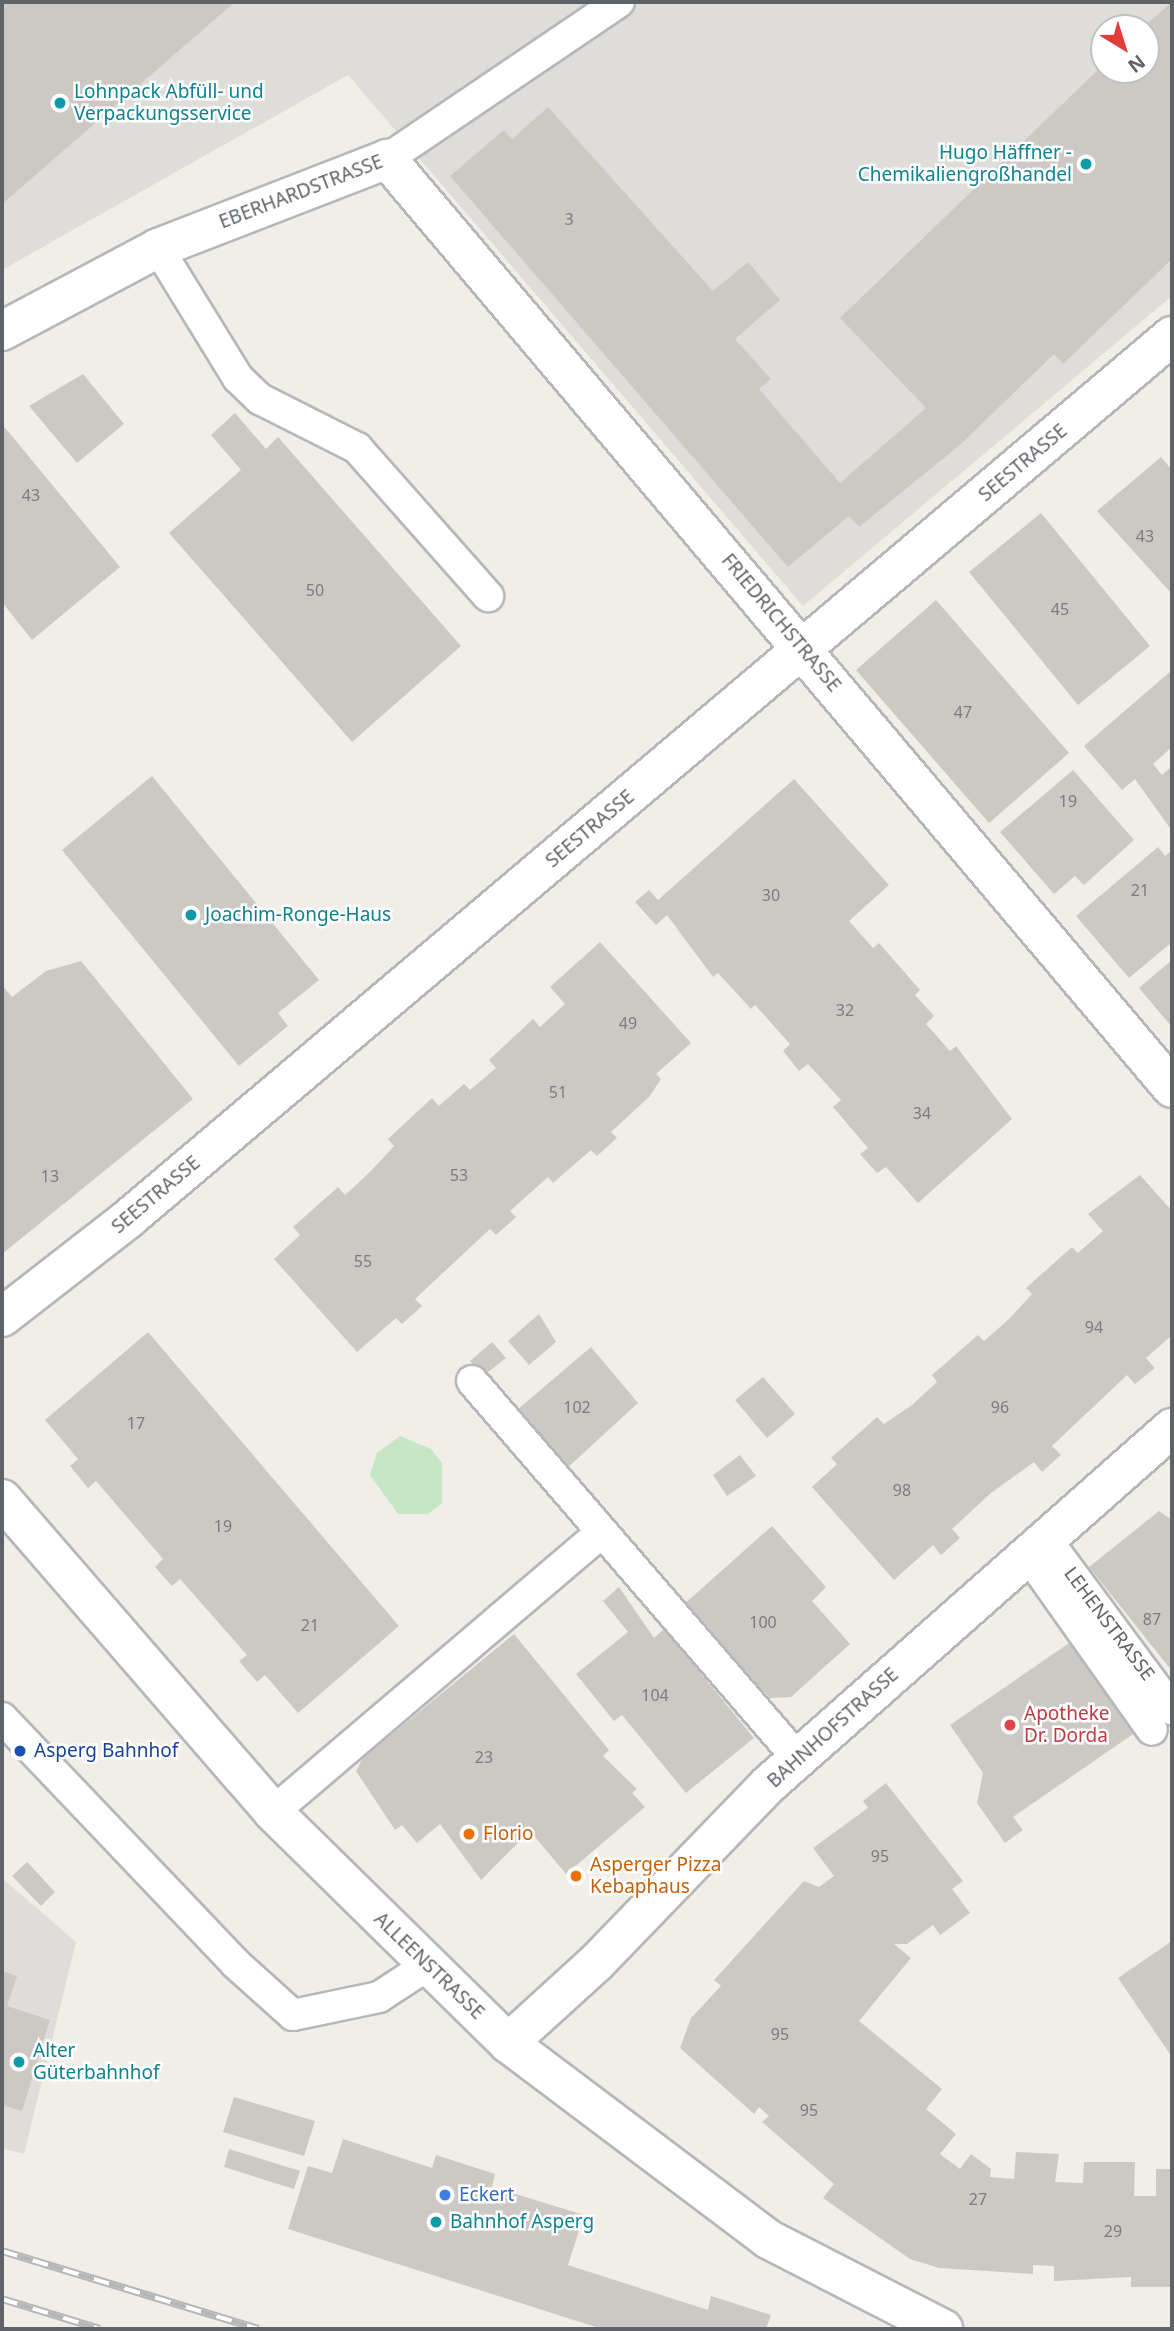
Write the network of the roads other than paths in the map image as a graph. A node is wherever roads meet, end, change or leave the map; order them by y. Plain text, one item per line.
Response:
1 (619, 2) edge
2 (387, 159) junction
3 (158, 248) junction
4 (2, 331) edge
5 (1172, 336) edge
6 (488, 596) dead end
7 (803, 649) junction
8 (1172, 1088) edge
9 (2, 1317) edge
10 (471, 1381) dead end
11 (1172, 1428) edge
12 (2, 1499) edge
13 (602, 1532) junction
14 (1037, 1547) junction
15 (2, 1718) edge
16 (1162, 1720) edge
17 (799, 1759) junction
18 (272, 1812) junction
19 (428, 1965) junction
20 (508, 2043) junction
21 (943, 2329) edge

1 - 2 lane, EBERHARDSTRASSE
2 - 3 street, EBERHARDSTRASSE
2 - 7 street, FRIEDRICHSTRASSE
3 - 4 street, EBERHARDSTRASSE
3 - 6 lane
5 - 7 street, SEESTRASSE
7 - 8 street, FRIEDRICHSTRASSE
7 - 9 street, SEESTRASSE
10 - 13 lane
11 - 14 street, BAHNHOFSTRASSE
12 - 18 street, ALLEENSTRASSE
13 - 17 lane
13 - 18 lane
14 - 16 lane
14 - 17 street, BAHNHOFSTRASSE
15 - 19 lane
17 - 20 street, BAHNHOFSTRASSE
18 - 19 street, ALLEENSTRASSE
19 - 20 street, ALLEENSTRASSE
20 - 21 street, ALLEENSTRASSE

